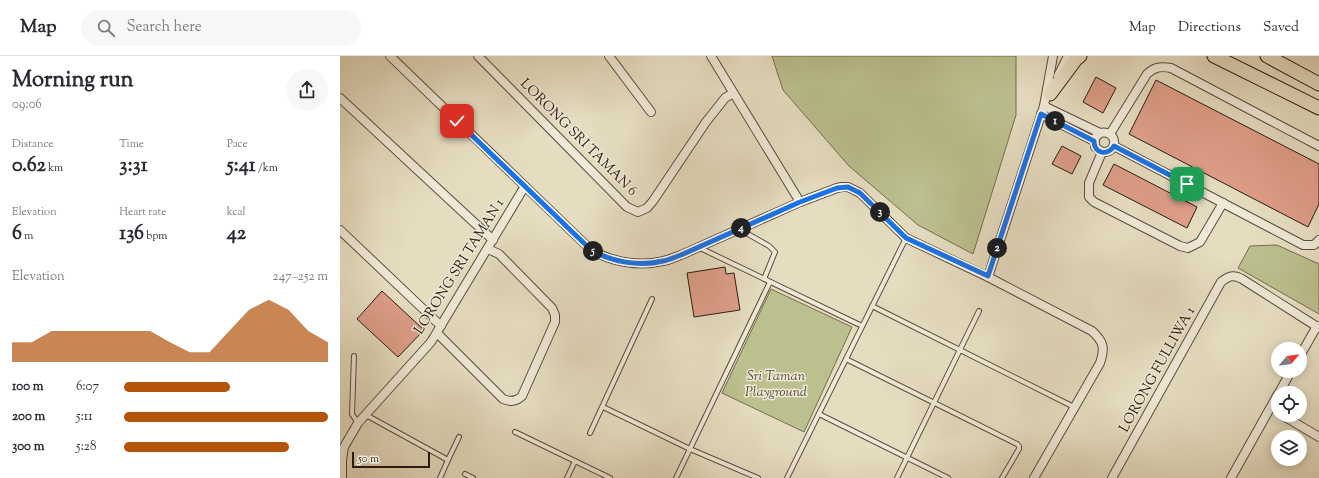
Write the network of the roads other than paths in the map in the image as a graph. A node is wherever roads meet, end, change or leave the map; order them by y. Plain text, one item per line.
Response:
1 (390, 56) edge
2 (478, 56) edge
3 (609, 56) edge
4 (711, 56) edge
5 (1053, 56) edge
6 (1068, 56) edge
7 (1080, 56) edge
8 (1214, 56) edge
9 (1267, 56) edge
10 (1319, 84) edge
11 (733, 93) junction
12 (340, 98) edge
13 (1046, 101) junction
14 (1319, 108) edge
15 (651, 112) dead end
16 (1041, 114) junction
17 (1100, 133) junction
18 (1110, 134) junction
19 (1094, 141) junction
20 (1114, 146) junction
21 (1319, 146) edge
22 (1102, 152) junction
23 (525, 186) junction
24 (800, 202) junction
25 (1223, 203) junction
26 (739, 229) junction
27 (340, 230) edge
28 (906, 238) junction
29 (493, 240) junction
30 (1319, 240) edge
31 (698, 247) junction
32 (488, 249) junction
33 (988, 276) junction
34 (764, 279) junction
35 (770, 282) junction
36 (652, 299) dead end
37 (872, 306) junction
38 (979, 311) dead end
39 (862, 326) junction
40 (1318, 327) edge
41 (439, 330) junction
42 (1307, 345) edge
43 (960, 350) junction
44 (354, 356) dead end
45 (846, 359) junction
46 (934, 403) junction
47 (603, 407) junction
48 (1074, 407) junction
49 (1270, 408) edge
50 (819, 414) junction
51 (365, 415) junction
52 (1294, 422) edge
53 (358, 423) junction
54 (515, 432) dead end
55 (590, 433) dead end
56 (1319, 436) edge
57 (459, 437) dead end
58 (690, 449) junction
59 (907, 458) junction
60 (448, 460) junction
61 (575, 461) junction
62 (465, 474) dead end
63 (342, 478) edge
64 (440, 478) edge
65 (473, 478) edge
66 (567, 478) edge
67 (610, 478) edge
68 (676, 478) edge
69 (758, 478) edge
70 (787, 478) edge
71 (897, 478) edge
72 (948, 478) edge
73 (1002, 478) edge
74 (1034, 478) edge
75 (1112, 478) edge
76 (1232, 478) edge

1 - 23 street
2 - 11 street, LORONG SRI TAMAN 6
3 - 15 street
4 - 11 street
5 - 13 street
6 - 13 street
7 - 13 main road
8 - 14 main road
9 - 10 main road
11 - 24 street
12 - 29 street
13 - 16 street
13 - 17 street
16 - 19 street
16 - 33 street
17 - 18 street
17 - 19 street
18 - 20 street
18 - 21 street
19 - 22 street
20 - 22 street
20 - 25 street
22 - 25 street
23 - 29 street, LORONG SRI TAMAN 1
23 - 31 street
24 - 26 street
24 - 28 street
25 - 30 street
26 - 31 street
26 - 34 lane
27 - 41 street
28 - 33 street
28 - 37 lane
29 - 32 street, LORONG SRI TAMAN 1
31 - 34 lane
32 - 41 street, LORONG SRI TAMAN 1
32 - 41 street
33 - 48 street
34 - 35 lane
35 - 39 lane
35 - 58 lane
36 - 47 lane
37 - 39 lane
37 - 43 lane
38 - 43 lane
39 - 45 lane
40 - 42 street
40 - 75 street, LORONG FULLIWA 1
41 - 51 street, LORONG SRI TAMAN 1
43 - 46 lane
43 - 48 lane
44 - 53 lane
45 - 46 lane
45 - 50 lane
46 - 59 lane
46 - 73 lane
47 - 55 lane
47 - 58 lane
48 - 74 street
49 - 76 street
50 - 59 lane
50 - 70 lane
51 - 53 street, LORONG SRI TAMAN 1
51 - 60 lane
52 - 56 street
53 - 63 street, LORONG SRI TAMAN 1
54 - 61 lane
57 - 60 lane
58 - 68 lane
58 - 69 lane
59 - 71 lane
59 - 72 lane
60 - 64 lane
61 - 66 lane
61 - 67 lane
62 - 65 lane

